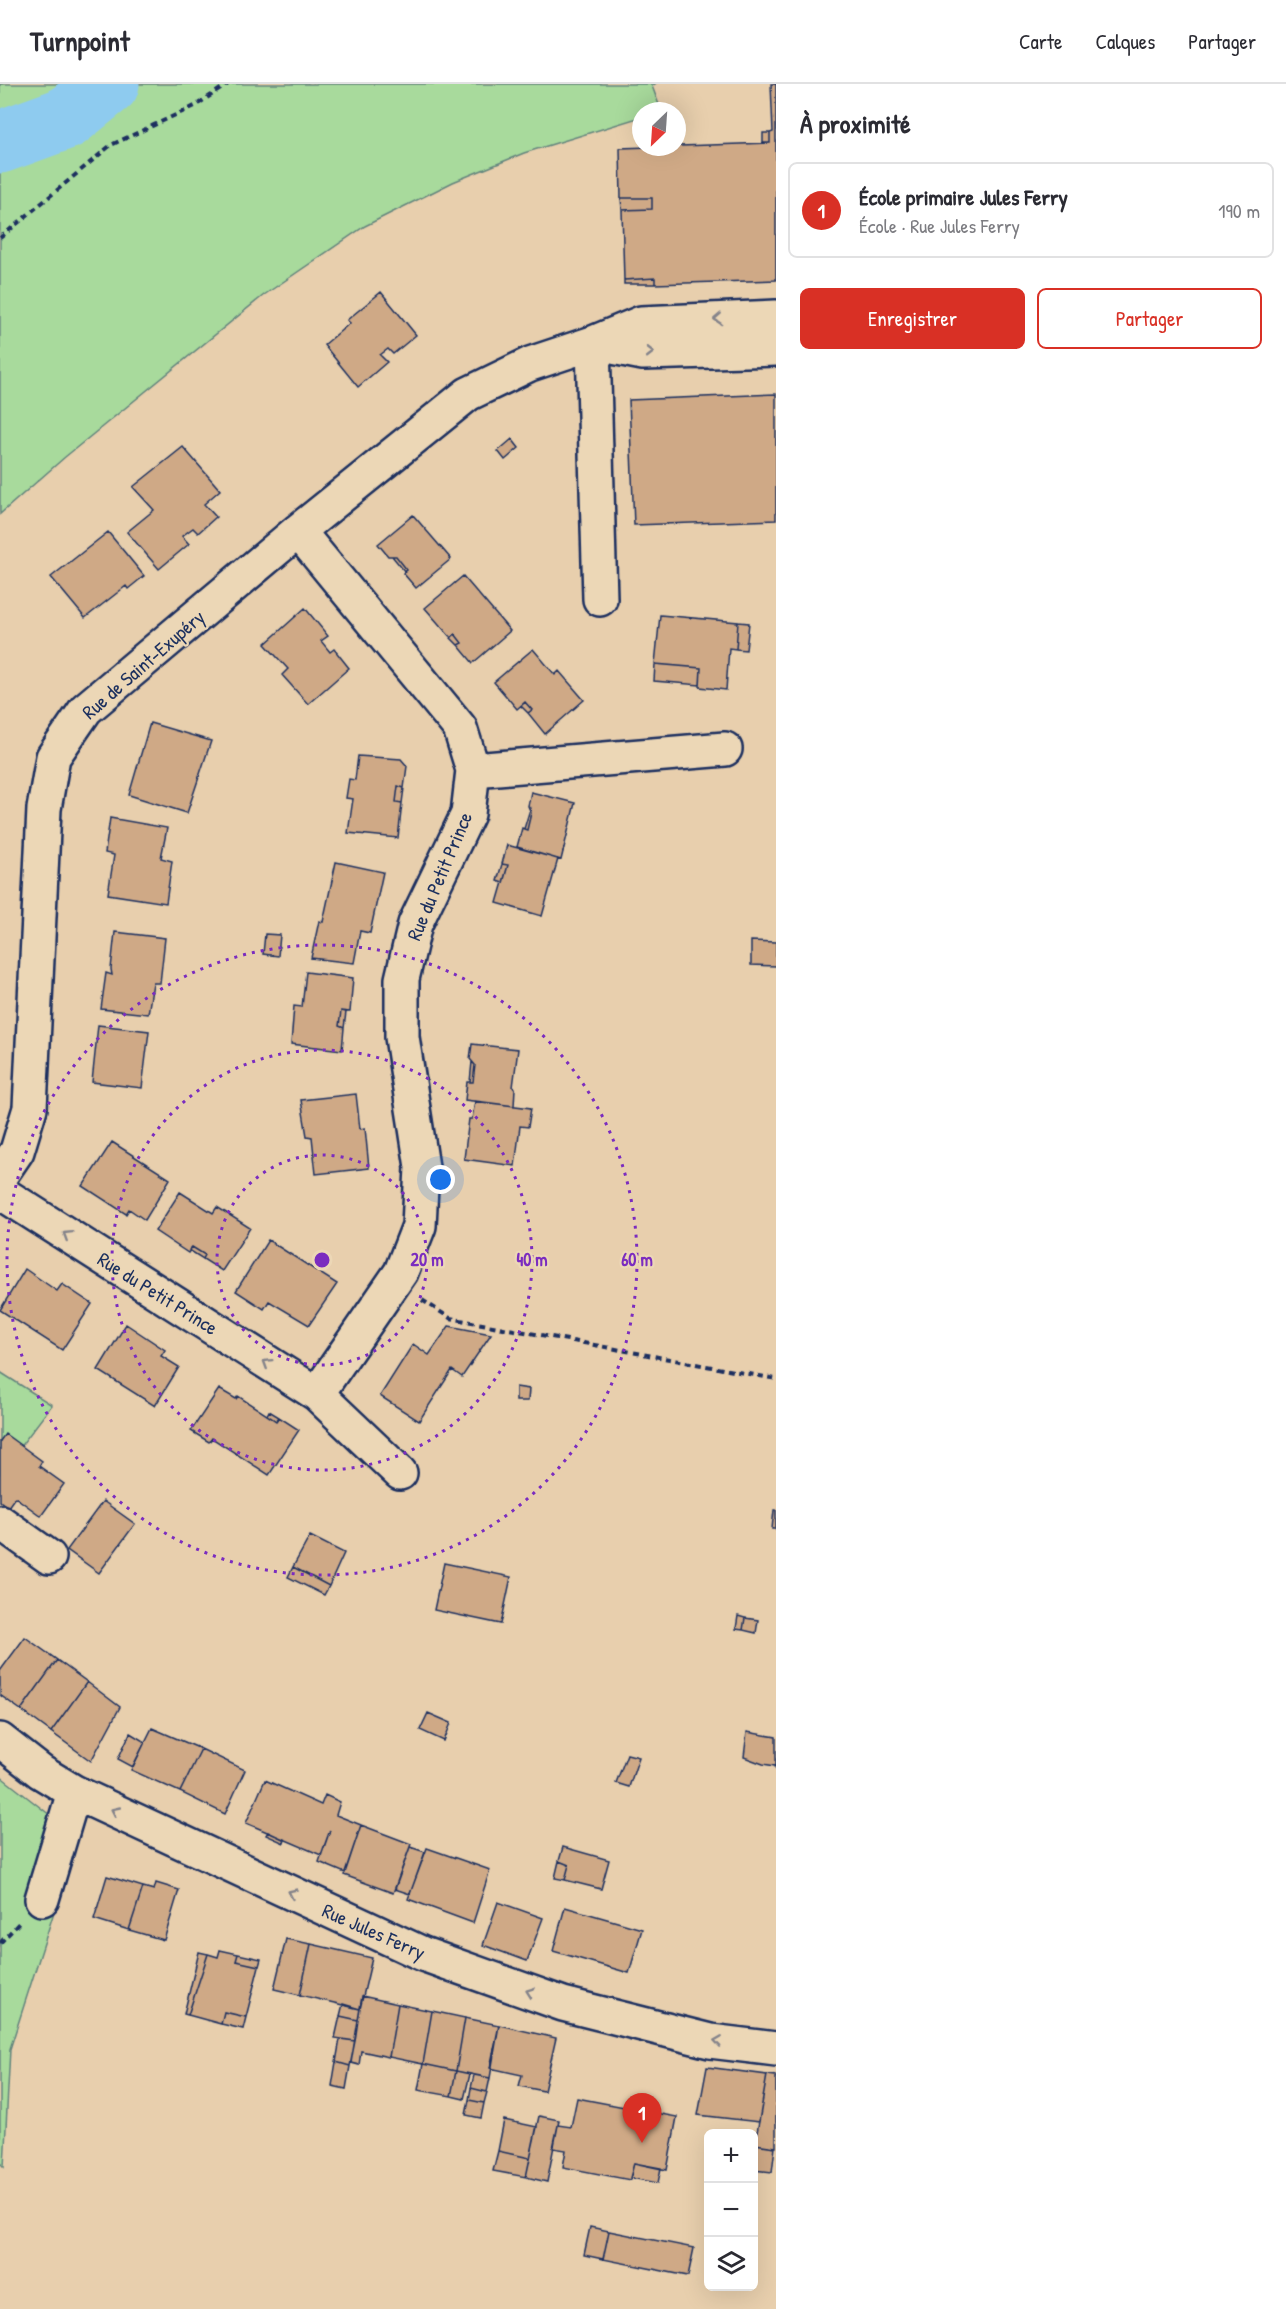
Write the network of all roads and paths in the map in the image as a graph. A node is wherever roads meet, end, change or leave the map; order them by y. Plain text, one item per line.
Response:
1 (228, 84) edge
2 (0, 238) edge
3 (776, 316) edge
4 (593, 343) junction
5 (776, 349) edge
6 (298, 531) junction
7 (600, 599) dead end
8 (725, 749) dead end
9 (473, 770) junction
10 (0, 1176) edge
11 (0, 1192) edge
12 (450, 1318) dead end
13 (776, 1379) edge
14 (317, 1394) junction
15 (400, 1473) dead end
16 (0, 1522) edge
17 (49, 1557) dead end
18 (0, 1740) edge
19 (74, 1792) junction
20 (42, 1899) dead end
21 (776, 2049) edge

1 - 2 path
3 -> 4 street, Rue de Saint-Exupéry
4 -> 5 street, Rue de Saint-Exupéry
4 - 6 street, Rue de Saint-Exupéry
4 - 7 street
6 - 9 street, Rue du Petit Prince
6 - 10 street, Rue de Saint-Exupéry
8 - 9 street
9 - 14 street, Rue du Petit Prince
14 -> 11 street, Rue du Petit Prince
12 - 13 path
14 - 15 street, Rue du Petit Prince
16 - 17 street
18 - 19 street, Rue Jules Ferry
19 - 20 street
21 -> 19 street, Rue Jules Ferry

